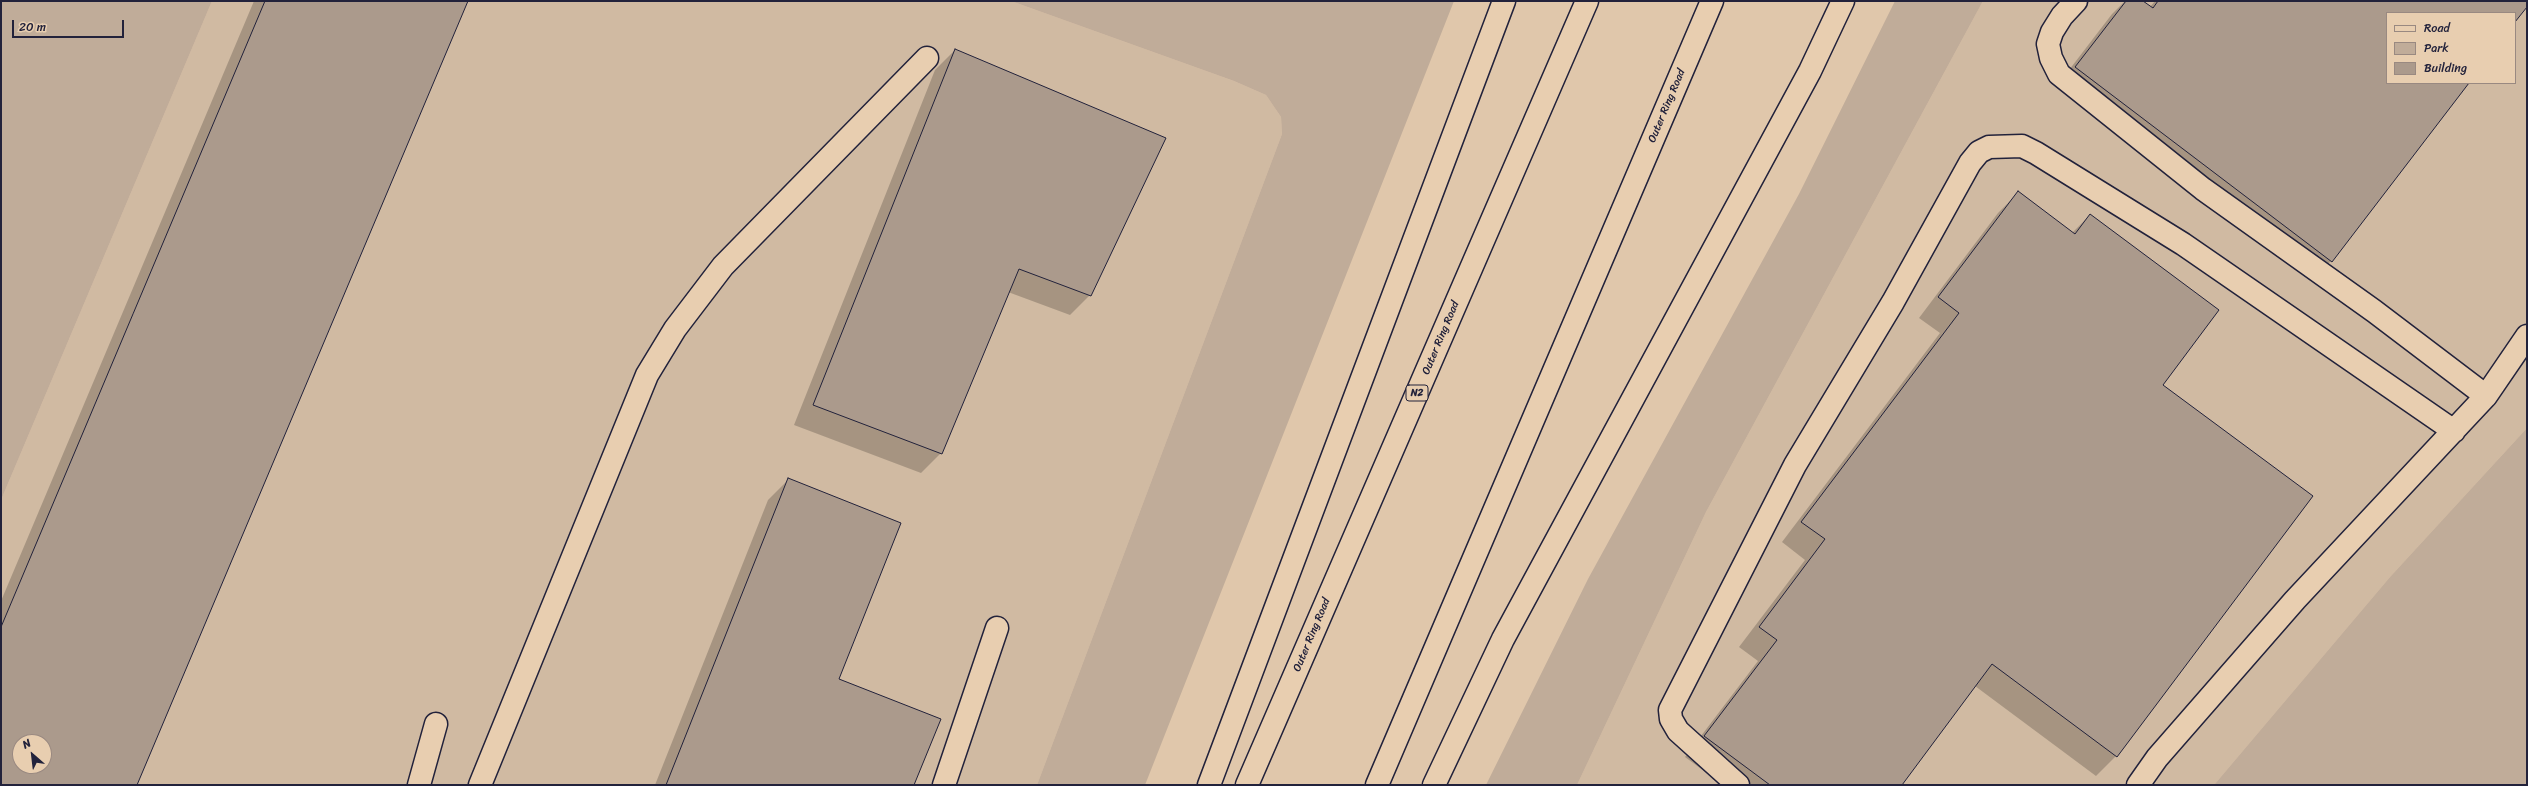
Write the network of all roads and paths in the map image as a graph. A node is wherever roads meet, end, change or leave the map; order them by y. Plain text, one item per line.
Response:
1 (1504, 1) edge
2 (1587, 1) edge
3 (1712, 1) edge
4 (1843, 1) edge
5 (2076, 1) edge
6 (928, 58) dead end
7 (2527, 336) edge
8 (2486, 396) junction
9 (2454, 430) junction
10 (997, 628) dead end
11 (436, 724) dead end
12 (419, 785) edge
13 (480, 785) edge
14 (944, 785) edge
15 (1209, 785) edge
16 (1247, 785) edge
17 (1377, 785) edge
18 (1434, 785) edge
19 (1738, 785) edge
20 (2138, 785) edge

1 - 15 main road
2 - 16 main road, Outer Ring Road / N2
3 - 17 main road, Outer Ring Road
4 - 18 main road
5 - 8 main road
6 - 13 main road
7 - 8 main road
8 - 9 main road
9 - 19 main road
9 - 20 main road
10 - 14 main road
11 - 12 main road

